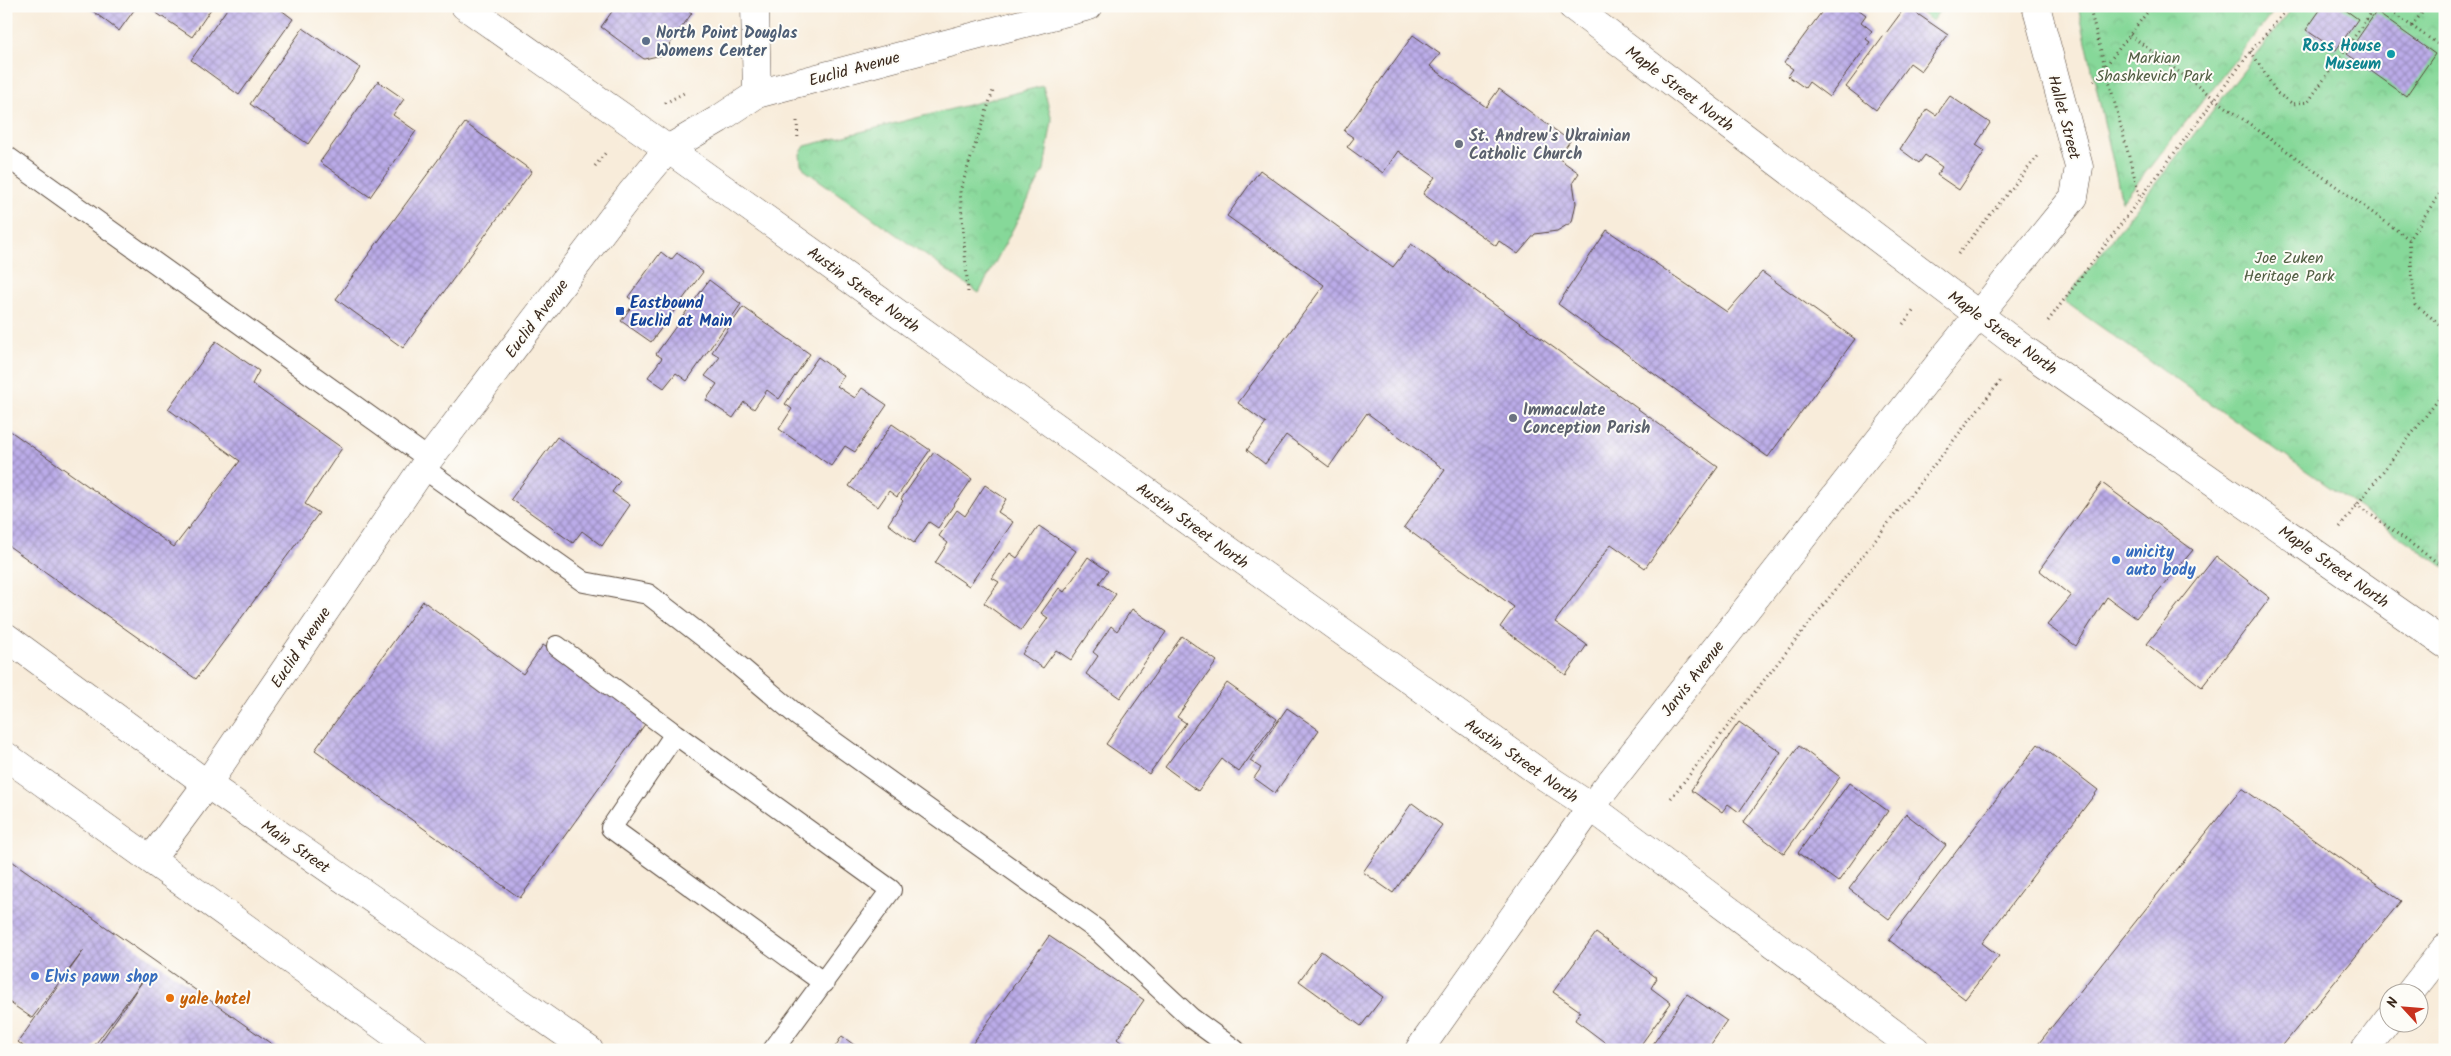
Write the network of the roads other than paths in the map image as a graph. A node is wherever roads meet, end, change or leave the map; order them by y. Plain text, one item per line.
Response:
1 (465, 6) edge
2 (755, 6) edge
3 (1089, 6) edge
4 (1572, 6) edge
5 (2036, 6) edge
6 (756, 94) junction
7 (668, 149) junction
8 (6, 156) edge
9 (1978, 315) junction
10 (426, 464) junction
11 (6, 637) edge
12 (2445, 644) edge
13 (556, 646) dead end
14 (675, 734) junction
15 (6, 756) edge
16 (208, 784) junction
17 (1591, 807) junction
18 (152, 858) junction
19 (2445, 948) edge
20 (824, 983) junction
21 (2417, 984) edge
22 (2378, 1033) edge
23 (584, 1048) edge
24 (416, 1050) edge
25 (773, 1050) edge
26 (1235, 1050) edge
27 (1419, 1050) edge
28 (1916, 1050) edge
29 (2365, 1050) edge

1 - 7 street, Austin Street North
2 - 6 street
3 - 6 street, Euclid Avenue
4 - 9 street, Maple Street North
5 - 9 street, Hallet Street
6 - 7 street, Euclid Avenue
7 - 10 street, Euclid Avenue
7 - 17 street, Austin Street North
8 - 10 lane
9 - 12 street, Maple Street North
9 - 17 street, Jarvis Avenue
10 - 16 street, Euclid Avenue
10 - 26 lane
11 - 16 street, Main Street
13 - 14 lane
14 - 20 lane
14 - 20 lane
15 - 18 street
16 - 18 street, Euclid Avenue
16 - 23 street, Main Street
17 - 27 street, Jarvis Avenue
17 - 28 street, Austin Street North
18 - 24 street
19 - 21 street
20 - 25 lane
22 - 29 street

